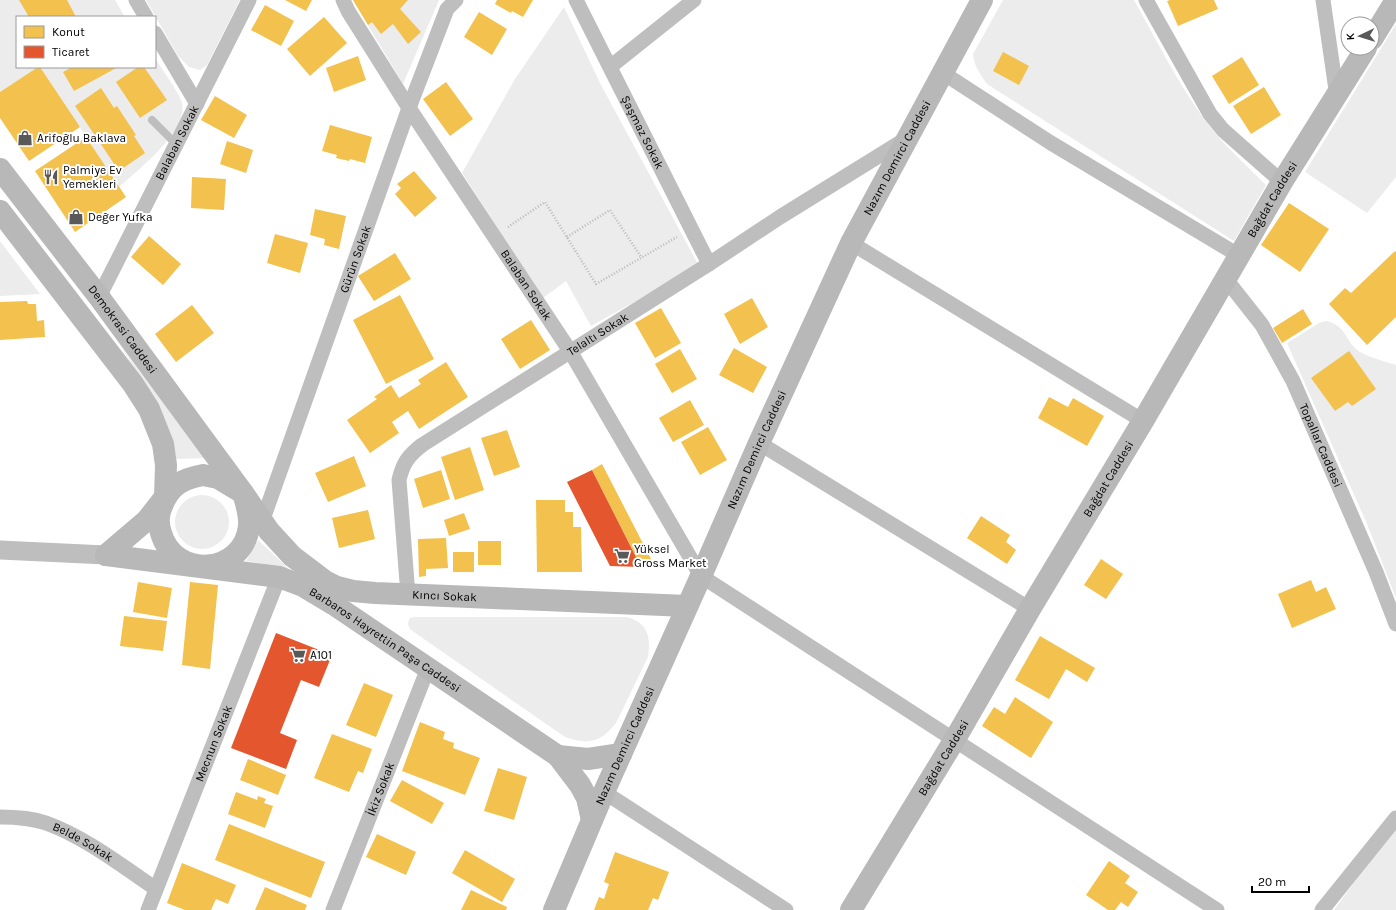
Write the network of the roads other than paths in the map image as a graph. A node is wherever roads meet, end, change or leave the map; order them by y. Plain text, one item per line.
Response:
1 (136, 0) edge
2 (249, 0) edge
3 (343, 0) edge
4 (456, 0) edge
5 (576, 0) edge
6 (694, 0) edge
7 (982, 0) edge
8 (1146, 0) edge
9 (1323, 0) edge
10 (1396, 0) edge
11 (145, 16) edge
12 (1380, 26) edge
13 (156, 35) edge
14 (1361, 56) edge
15 (610, 67) junction
16 (943, 73) junction
17 (1336, 97) junction
18 (196, 104) junction
19 (409, 108) junction
20 (152, 120) dead end
21 (908, 138) junction
22 (176, 144) junction
23 (0, 169) edge
24 (1282, 182) junction
25 (3, 220) edge
26 (851, 243) junction
27 (1238, 255) junction
28 (709, 264) junction
29 (1225, 278) junction
30 (102, 291) junction
31 (570, 351) junction
32 (1143, 422) junction
33 (759, 442) junction
34 (243, 492) junction
35 (165, 497) junction
36 (262, 522) junction
37 (0, 550) edge
38 (106, 555) junction
39 (196, 566) junction
40 (702, 576) junction
41 (279, 577) junction
42 (408, 595) junction
43 (687, 606) junction
44 (1030, 609) junction
45 (1396, 624) edge
46 (428, 668) junction
47 (955, 739) junction
48 (621, 754) junction
49 (558, 756) junction
50 (604, 792) junction
51 (0, 818) edge
52 (1396, 818) edge
53 (592, 820) junction
54 (156, 889) junction
55 (148, 910) edge
56 (333, 910) edge
57 (554, 910) edge
58 (786, 910) edge
59 (852, 910) edge
60 (1217, 910) edge
61 (1322, 910) edge

1 - 11 street
2 - 18 street, Balaban Sokak
3 - 19 street, Balaban Sokak
4 - 19 street, Gürün Sokak
5 - 15 street, Şaşmaz Sokak
6 - 15 street
7 - 16 main road, Nazım Demirci Caddesi
8 - 24 street
9 - 17 street
10 - 12 main road
13 - 18 street
14 - 17 main road, Bağdat Caddesi
15 - 28 street, Şaşmaz Sokak
16 - 21 main road, Nazım Demirci Caddesi
16 - 27 street
17 - 24 main road, Bağdat Caddesi
18 - 22 street, Balaban Sokak
19 - 31 street, Balaban Sokak
19 - 36 street, Gürün Sokak
20 - 22 lane
21 - 26 main road, Nazım Demirci Caddesi
21 - 28 street, Telaltı Sokak
22 - 30 street, Balaban Sokak
23 - 30 main road, Demokrasi Caddesi
24 - 27 main road, Bağdat Caddesi
25 - 35 main road, Demokrasi Caddesi
26 - 32 street
26 - 33 main road, Nazım Demirci Caddesi
27 - 29 main road, Bağdat Caddesi
28 - 31 street, Telaltı Sokak
29 - 32 main road, Bağdat Caddesi
29 - 45 street, Topallar Caddesi
30 - 34 main road, Demokrasi Caddesi
31 - 40 street, Balaban Sokak
31 - 42 street, Telaltı Sokak
32 - 44 main road, Bağdat Caddesi
33 - 40 main road, Nazım Demirci Caddesi
33 - 44 street
34 - 35 main road
34 - 36 main road, Kıncı Sokak
34 - 39 main road
35 - 38 main road
35 - 39 main road
36 - 42 main road, Kıncı Sokak
37 - 38 street
38 - 39 main road
39 - 41 main road, Barbaros Hayrettin Paşa Caddesi
40 - 43 main road, Nazım Demirci Caddesi
40 - 47 street
41 - 46 main road, Barbaros Hayrettin Paşa Caddesi
41 - 54 street, Mecnun Sokak
42 - 43 main road, Kıncı Sokak
43 - 48 main road, Nazım Demirci Caddesi
44 - 47 main road, Bağdat Caddesi
46 - 49 main road, Barbaros Hayrettin Paşa Caddesi
46 - 56 street, İkiz Sokak
47 - 59 main road, Bağdat Caddesi
47 - 60 street
48 - 49 main road
48 - 50 main road, Nazım Demirci Caddesi
49 - 53 main road
50 - 53 main road, Nazım Demirci Caddesi
50 - 58 street
51 - 54 street, Belde Sokak
52 - 61 street
53 - 57 main road, Nazım Demirci Caddesi
54 - 55 street, Mecnun Sokak

